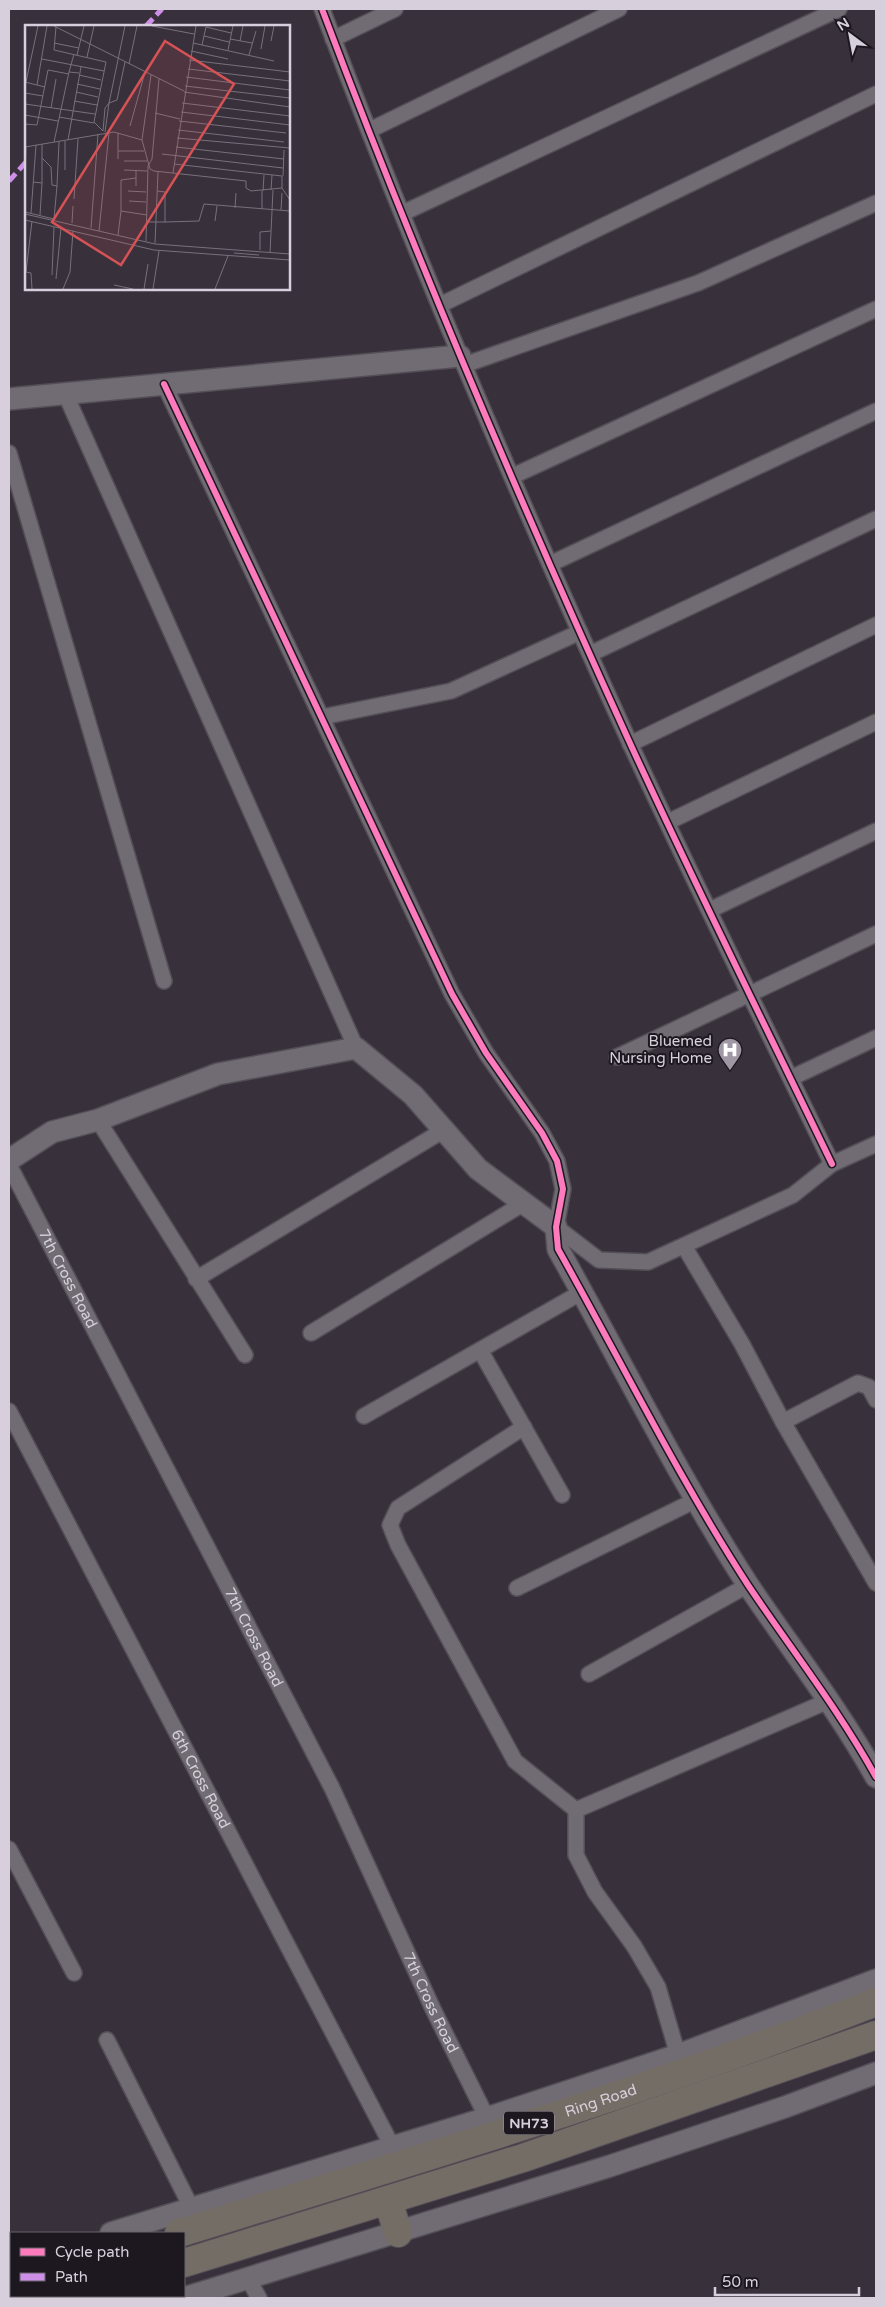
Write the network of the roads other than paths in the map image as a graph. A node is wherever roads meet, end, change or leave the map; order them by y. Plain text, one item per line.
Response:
1 (322, 9) edge
2 (395, 9) edge
3 (620, 9) edge
4 (839, 9) edge
5 (333, 39) junction
6 (876, 94) edge
7 (370, 130) junction
8 (876, 203) edge
9 (403, 213) junction
10 (440, 305) junction
11 (876, 309) edge
12 (462, 361) junction
13 (164, 384) junction
14 (65, 393) junction
15 (9, 398) edge
16 (876, 412) edge
17 (9, 453) edge
18 (513, 476) junction
19 (876, 519) edge
20 (550, 564) junction
21 (876, 626) edge
22 (580, 632) junction
23 (590, 654) junction
24 (322, 717) junction
25 (876, 722) edge
26 (630, 744) junction
27 (668, 822) junction
28 (876, 831) edge
29 (710, 910) junction
30 (876, 934) edge
31 (164, 981) dead end
32 (750, 993) junction
33 (876, 1038) edge
34 (356, 1048) junction
35 (617, 1057) dead end
36 (790, 1078) junction
37 (98, 1120) junction
38 (444, 1130) junction
39 (876, 1144) edge
40 (9, 1160) edge
41 (832, 1164) junction
42 (9, 1165) edge
43 (524, 1203) junction
44 (556, 1226) junction
45 (684, 1246) junction
46 (196, 1279) junction
47 (582, 1292) junction
48 (311, 1333) dead end
49 (480, 1350) junction
50 (245, 1355) dead end
51 (876, 1400) edge
52 (9, 1411) edge
53 (364, 1416) dead end
54 (783, 1422) junction
55 (524, 1427) junction
56 (562, 1495) dead end
57 (696, 1500) junction
58 (876, 1583) edge
59 (748, 1585) junction
60 (517, 1588) dead end
61 (589, 1674) dead end
62 (828, 1701) junction
63 (874, 1768) edge
64 (576, 1810) junction
65 (9, 1849) edge
66 (74, 1973) dead end
67 (876, 1980) edge
68 (876, 2002) edge
69 (876, 2035) edge
70 (107, 2040) dead end
71 (678, 2055) junction
72 (876, 2073) edge
73 (588, 2104) junction
74 (486, 2118) junction
75 (596, 2133) junction
76 (392, 2146) junction
77 (388, 2200) junction
78 (192, 2209) junction
79 (114, 2232) edge
80 (182, 2232) edge
81 (398, 2233) junction
82 (185, 2263) edge
83 (248, 2277) junction
84 (184, 2298) edge
85 (259, 2298) edge

1 - 5 street
2 - 5 street
3 - 7 street
4 - 9 street
5 - 7 street
6 - 10 street
7 - 9 street
8 - 12 street
9 - 10 street
10 - 12 street
11 - 18 street
12 - 13 street
12 - 18 street
13 - 14 street
13 - 24 street
14 - 15 street
14 - 34 street
16 - 20 street
17 - 31 street
18 - 20 street
19 - 23 street
20 - 22 street
21 - 26 street
22 - 23 street
22 - 24 street
23 - 26 street
24 - 44 street
25 - 27 street
26 - 27 street
27 - 29 street
28 - 29 street
29 - 32 street
30 - 32 street
32 - 35 street
32 - 36 street
33 - 36 street
34 - 37 street
34 - 38 street
36 - 41 street
37 - 40 street
37 - 46 street
38 - 43 street
38 - 46 street
39 - 41 street
41 - 45 street
42 - 74 street, 7th Cross Road
43 - 44 street
43 - 48 street
44 - 45 street
44 - 47 street
45 - 54 street
46 - 50 street
47 - 49 street
47 - 57 street
49 - 53 street
49 - 55 street
51 - 54 street
52 - 76 street, 6th Cross Road
54 - 58 street
55 - 56 street
55 - 64 street
57 - 59 street
57 - 60 street
59 - 61 street
59 - 62 street
62 - 63 street
62 - 64 street
64 - 71 street
65 - 66 street
67 - 71 street
68 - 73 highway, Ring Road / NH73
69 - 75 highway, Ring Road / NH73
70 - 78 street
71 - 74 street
72 - 81 street
73 - 75 highway
73 - 80 highway, Ring Road / NH73
74 - 76 street
75 - 77 highway, Ring Road / NH73
76 - 78 street
77 - 81 highway
77 - 82 highway, Ring Road / NH73
78 - 79 street
81 - 83 street
83 - 84 street
83 - 85 street

